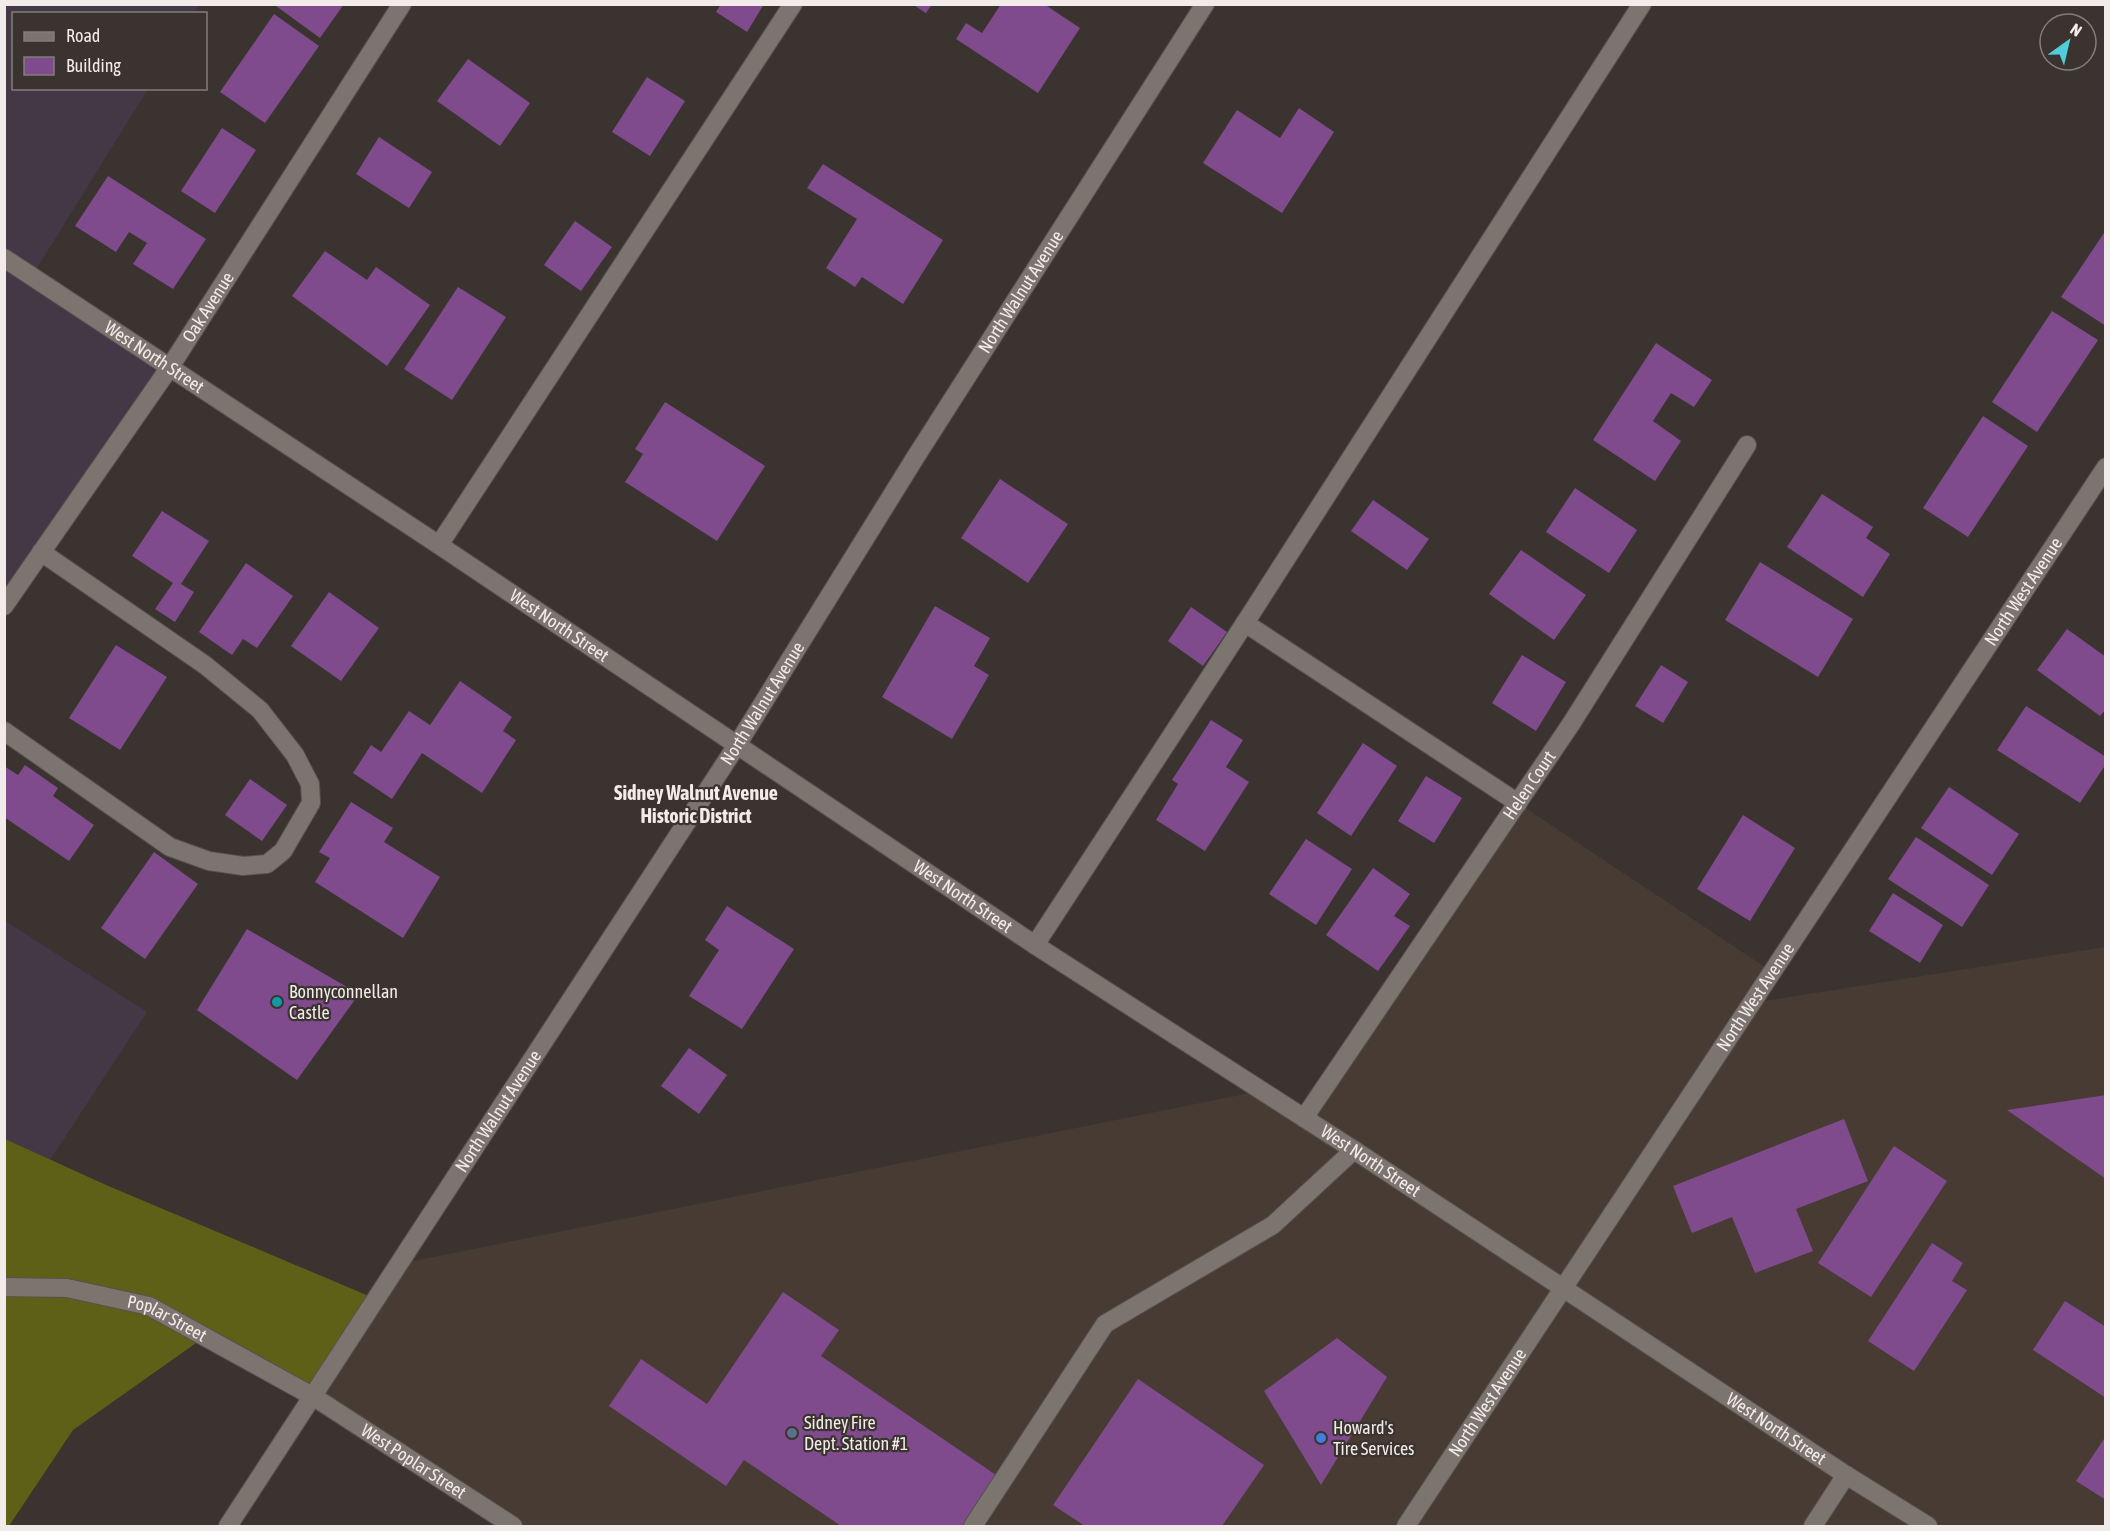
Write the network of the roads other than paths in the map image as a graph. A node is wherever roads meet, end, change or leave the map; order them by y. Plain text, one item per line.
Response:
1 (402, 4) edge
2 (793, 4) edge
3 (1205, 4) edge
4 (1642, 4) edge
5 (4, 258) edge
6 (170, 367) junction
7 (1747, 445) dead end
8 (2106, 467) edge
9 (439, 545) junction
10 (41, 552) junction
11 (4, 606) edge
12 (1245, 624) junction
13 (4, 731) edge
14 (737, 745) junction
15 (1518, 803) junction
16 (1035, 945) junction
17 (1304, 1118) junction
18 (1354, 1150) junction
19 (4, 1287) edge
20 (1564, 1288) junction
21 (314, 1397) junction
22 (1846, 1475) junction
23 (228, 1527) edge
24 (513, 1527) edge
25 (973, 1527) edge
26 (1406, 1527) edge
27 (1813, 1527) edge
28 (1928, 1527) edge

1 - 6 street, Oak Avenue
2 - 9 street
3 - 14 street, North Walnut Avenue
4 - 12 street
5 - 6 street, West North Street
6 - 9 street, West North Street
6 - 10 street, Oak Avenue
7 - 15 street, Helen Court
8 - 20 street, North West Avenue
9 - 14 street, West North Street
10 - 11 street, Oak Avenue
10 - 13 street
12 - 15 street
12 - 16 street
14 - 16 street, West North Street
14 - 21 street, North Walnut Avenue
15 - 17 street, Helen Court
16 - 17 street, West North Street
17 - 18 street, West North Street
18 - 20 street, West North Street
18 - 25 street
19 - 21 street, Poplar Street
20 - 22 street, West North Street
20 - 26 street, North West Avenue
21 - 23 street, North Walnut Avenue
21 - 24 street, West Poplar Street
22 - 27 street
22 - 28 street, West North Street

